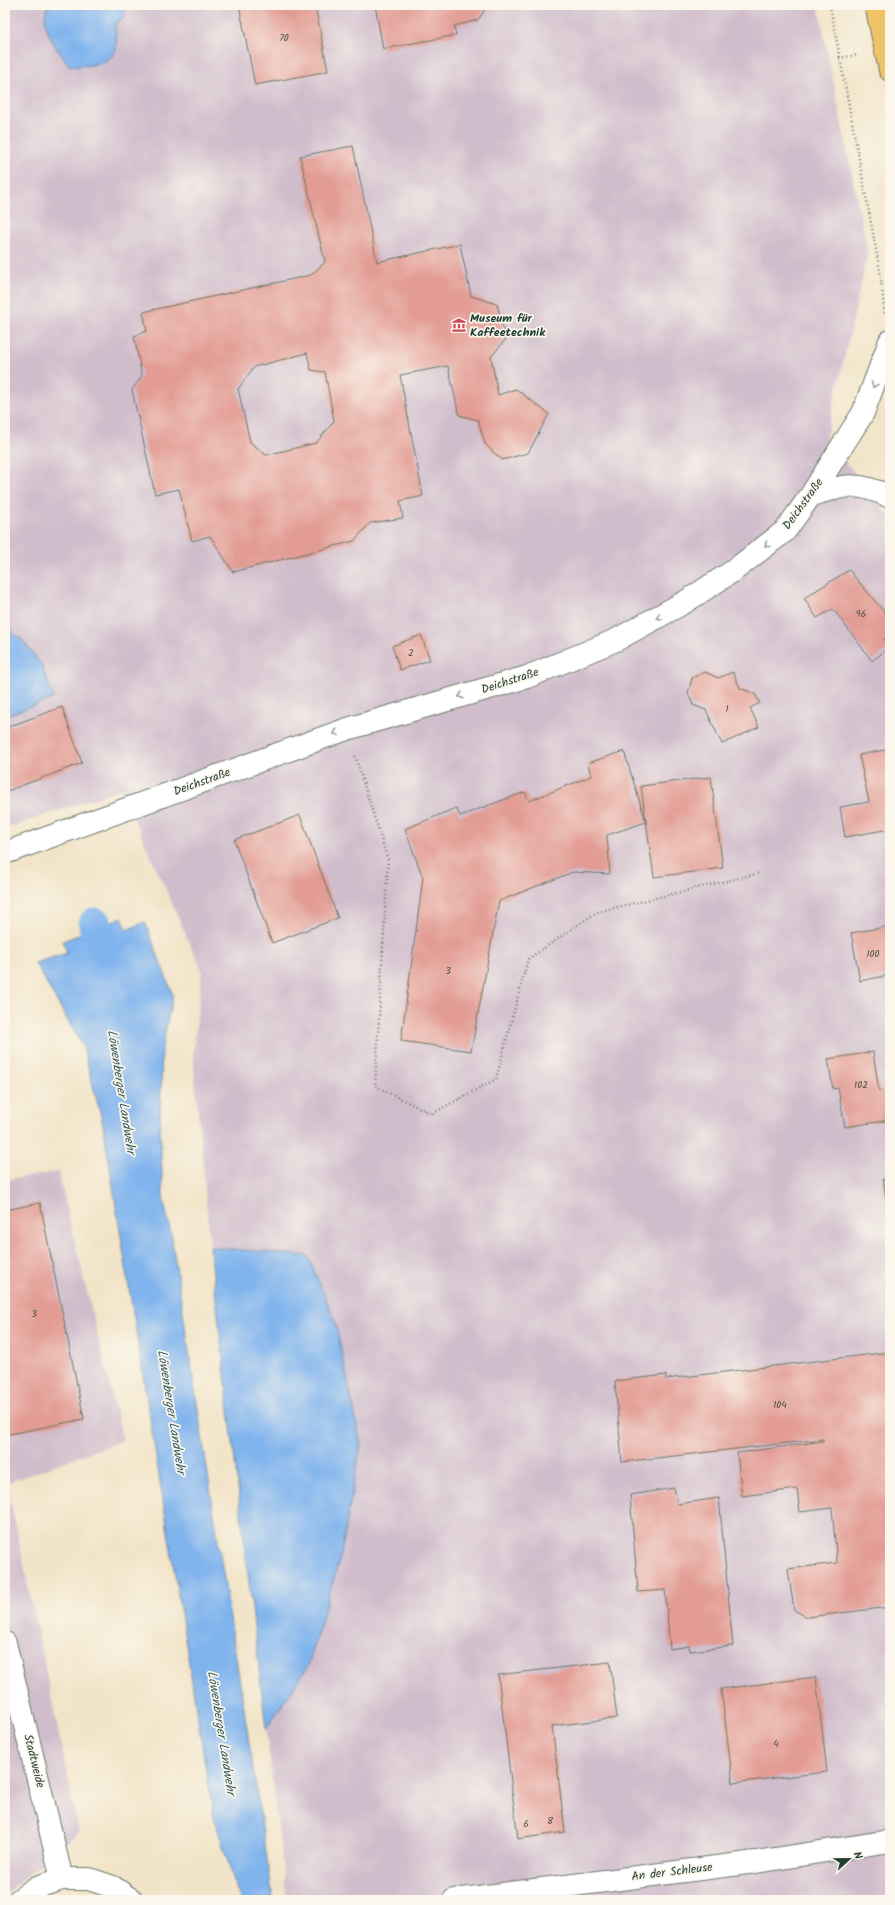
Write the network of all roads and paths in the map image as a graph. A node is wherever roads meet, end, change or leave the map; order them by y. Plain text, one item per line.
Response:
1 (830, 5) edge
2 (876, 5) edge
3 (890, 70) edge
4 (889, 345) edge
5 (811, 495) junction
6 (890, 497) edge
7 (347, 729) junction
8 (5, 853) edge
9 (760, 874) dead end
10 (5, 1643) edge
11 (890, 1841) edge
12 (62, 1879) junction
13 (19, 1900) edge
14 (132, 1900) edge
15 (454, 1900) edge

1 - 4 path
2 - 3 main road
4 -> 5 street, Deichstraße
5 - 6 street
5 -> 7 street, Deichstraße
7 -> 8 street, Deichstraße
7 - 9 path
10 - 12 street, Stadtweide
11 - 15 street, An der Schleuse
12 - 13 street
12 - 14 street

